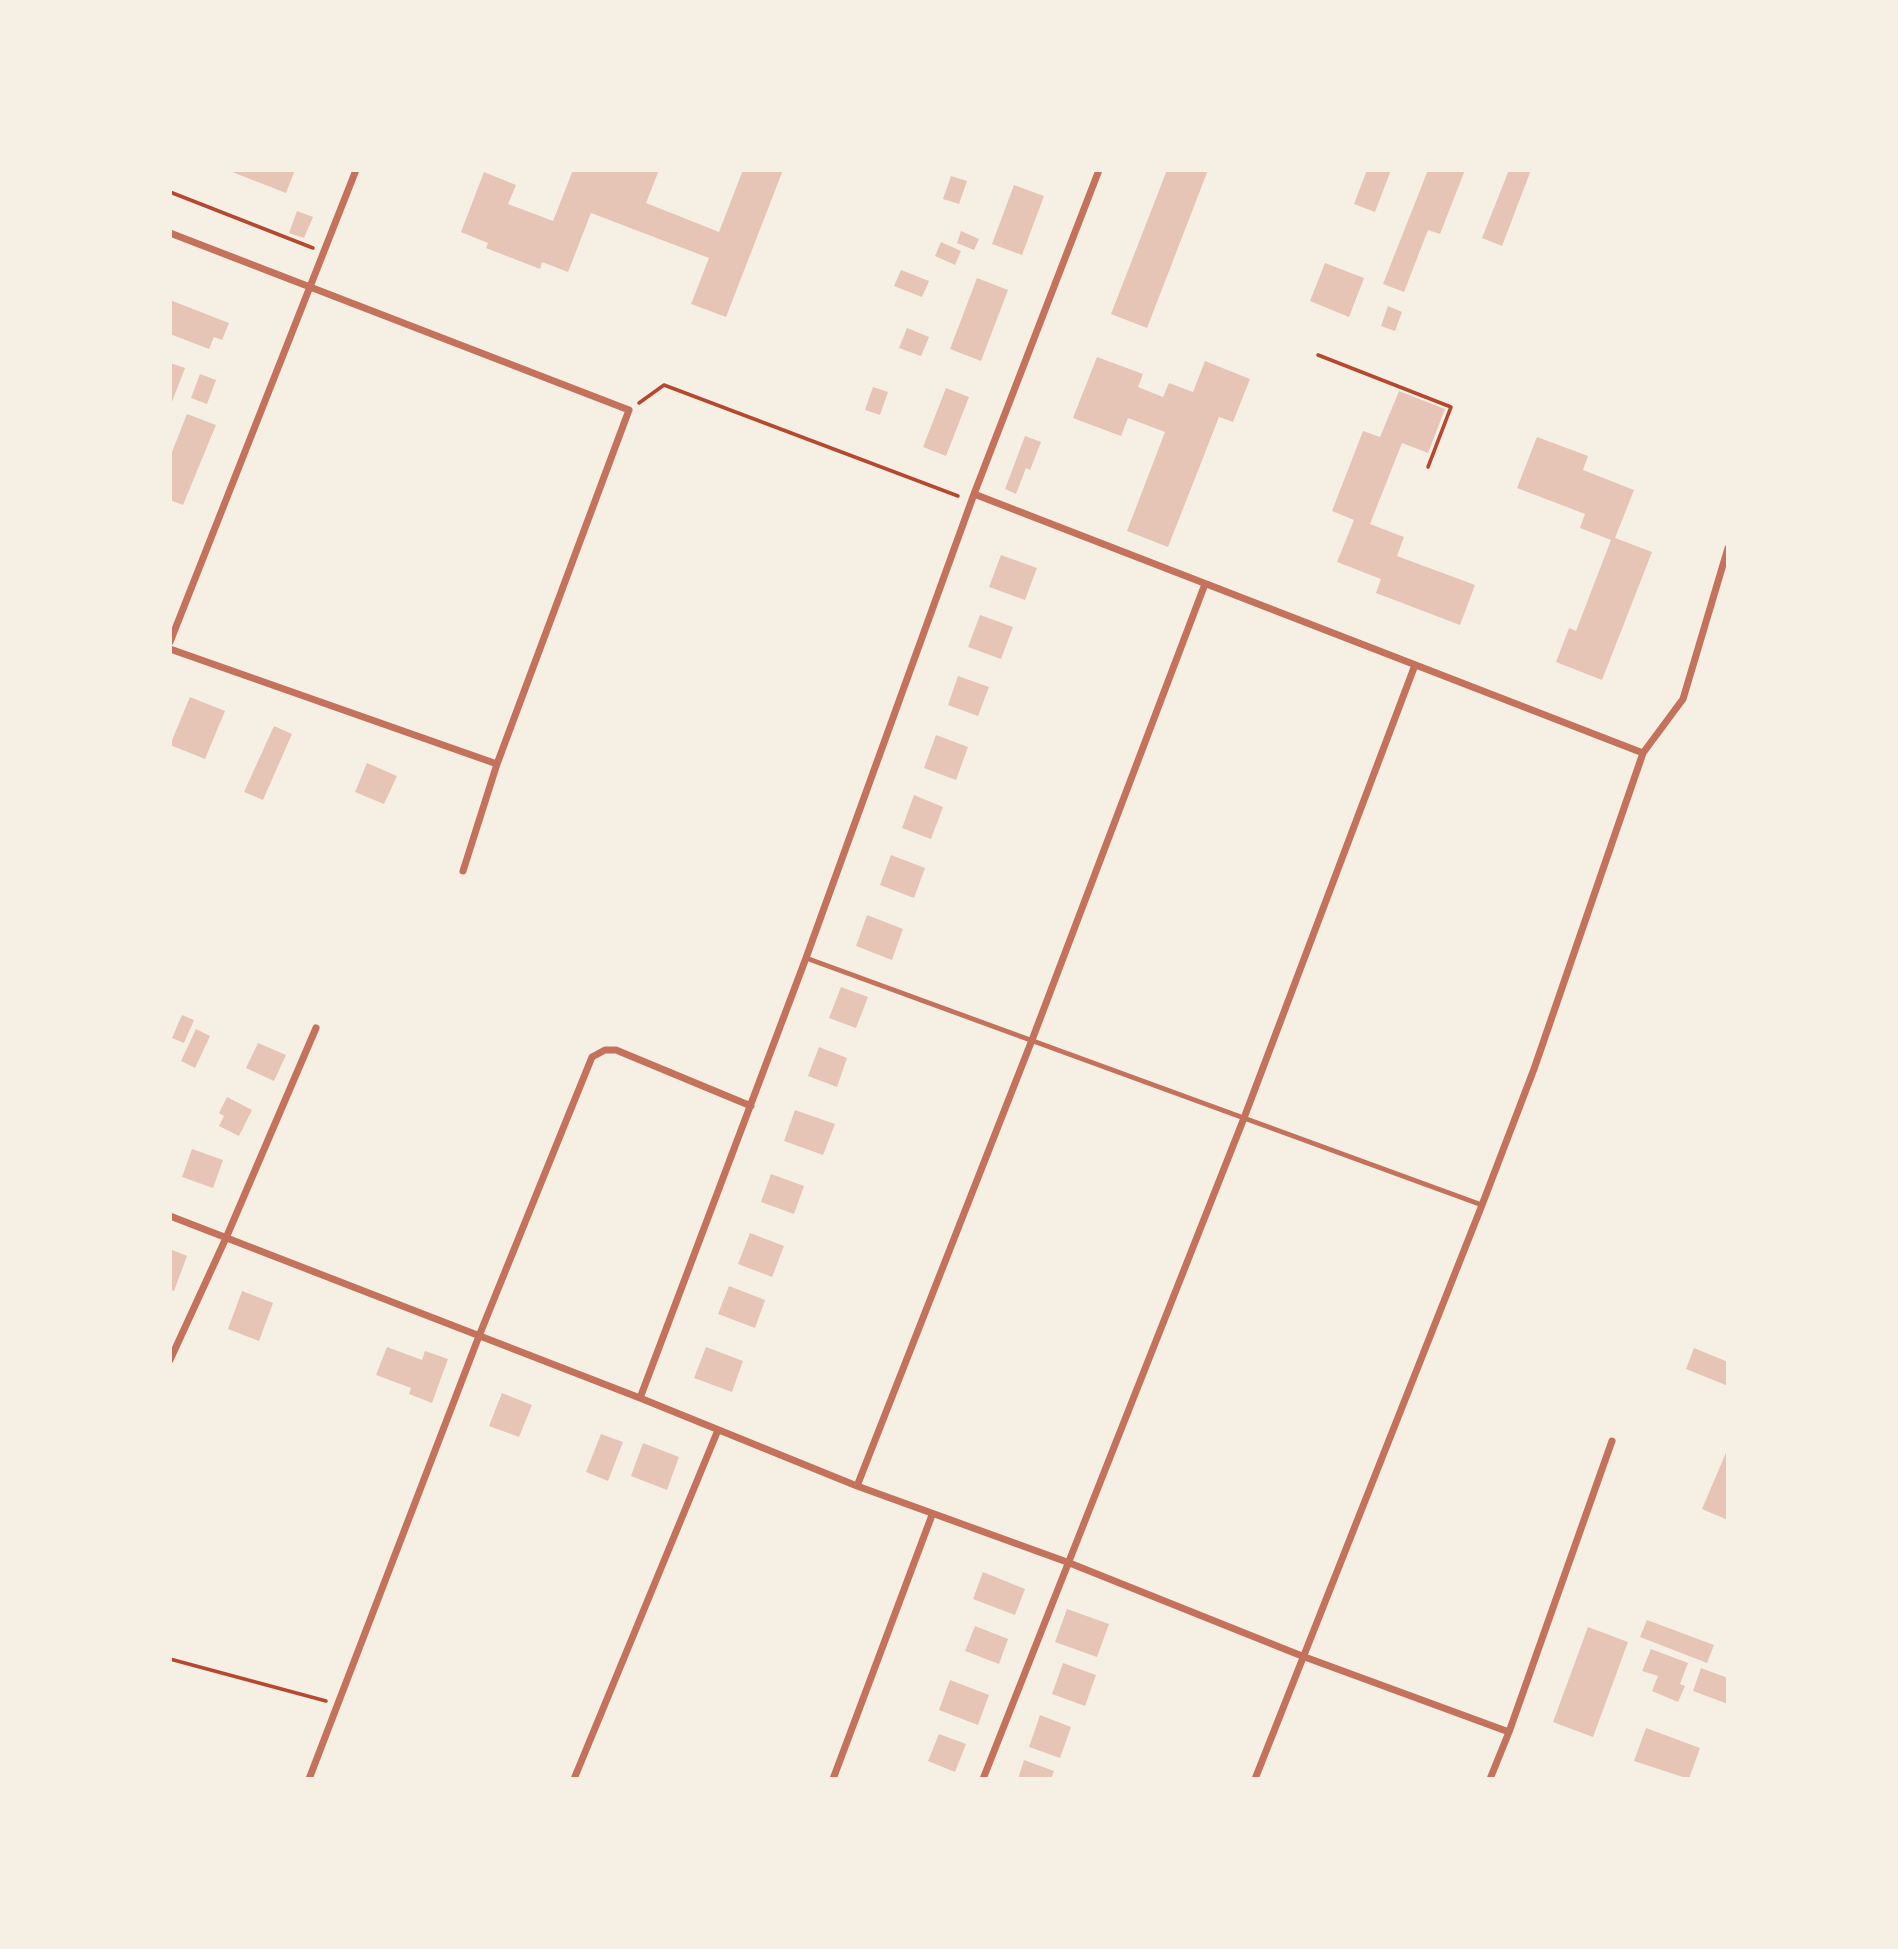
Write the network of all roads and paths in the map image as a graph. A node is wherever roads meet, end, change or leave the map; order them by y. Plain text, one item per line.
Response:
1 (356, 170) edge
2 (1099, 170) edge
3 (170, 192) edge
4 (170, 233) edge
5 (324, 252) junction
6 (311, 287) junction
7 (1318, 355) dead end
8 (629, 410) junction
9 (1428, 467) dead end
10 (974, 494) junction
11 (1728, 548) edge
12 (1205, 584) junction
13 (170, 642) edge
14 (170, 649) edge
15 (1415, 665) junction
16 (1643, 753) junction
17 (497, 764) junction
18 (463, 871) dead end
19 (806, 958) junction
20 (316, 1028) dead end
21 (1032, 1040) junction
22 (751, 1106) junction
23 (1244, 1118) junction
24 (1482, 1205) junction
25 (170, 1216) edge
26 (226, 1238) junction
27 (479, 1336) junction
28 (170, 1360) edge
29 (640, 1398) junction
30 (718, 1430) junction
31 (1612, 1441) dead end
32 (857, 1486) junction
33 (932, 1515) junction
34 (1067, 1562) junction
35 (1302, 1656) junction
36 (170, 1659) edge
37 (338, 1705) junction
38 (1509, 1732) junction
39 (309, 1779) edge
40 (575, 1779) edge
41 (833, 1779) edge
42 (983, 1779) edge
43 (1255, 1779) edge
44 (1490, 1779) edge

1 - 5 street
2 - 10 street
3 - 5 path
4 - 6 street
5 - 6 street
6 - 8 street
6 - 13 street
7 - 9 path
8 - 10 path
8 - 17 street
10 - 12 street
10 - 19 street
11 - 16 street
12 - 15 street
12 - 21 street
14 - 17 street
15 - 16 street
15 - 23 street
16 - 24 street
17 - 18 street
19 - 21 lane
19 - 22 street
20 - 26 street
21 - 23 lane
21 - 32 street
22 - 27 street
22 - 29 street
23 - 24 lane
23 - 34 street
24 - 35 street
25 - 26 street
26 - 27 street
26 - 28 street
27 - 29 street
27 - 37 street
29 - 30 street
30 - 32 street
30 - 40 street
31 - 38 street
32 - 33 street
33 - 34 street
33 - 41 street
34 - 35 street
34 - 42 street
35 - 38 street
35 - 43 street
36 - 37 path
37 - 39 street
38 - 44 street

